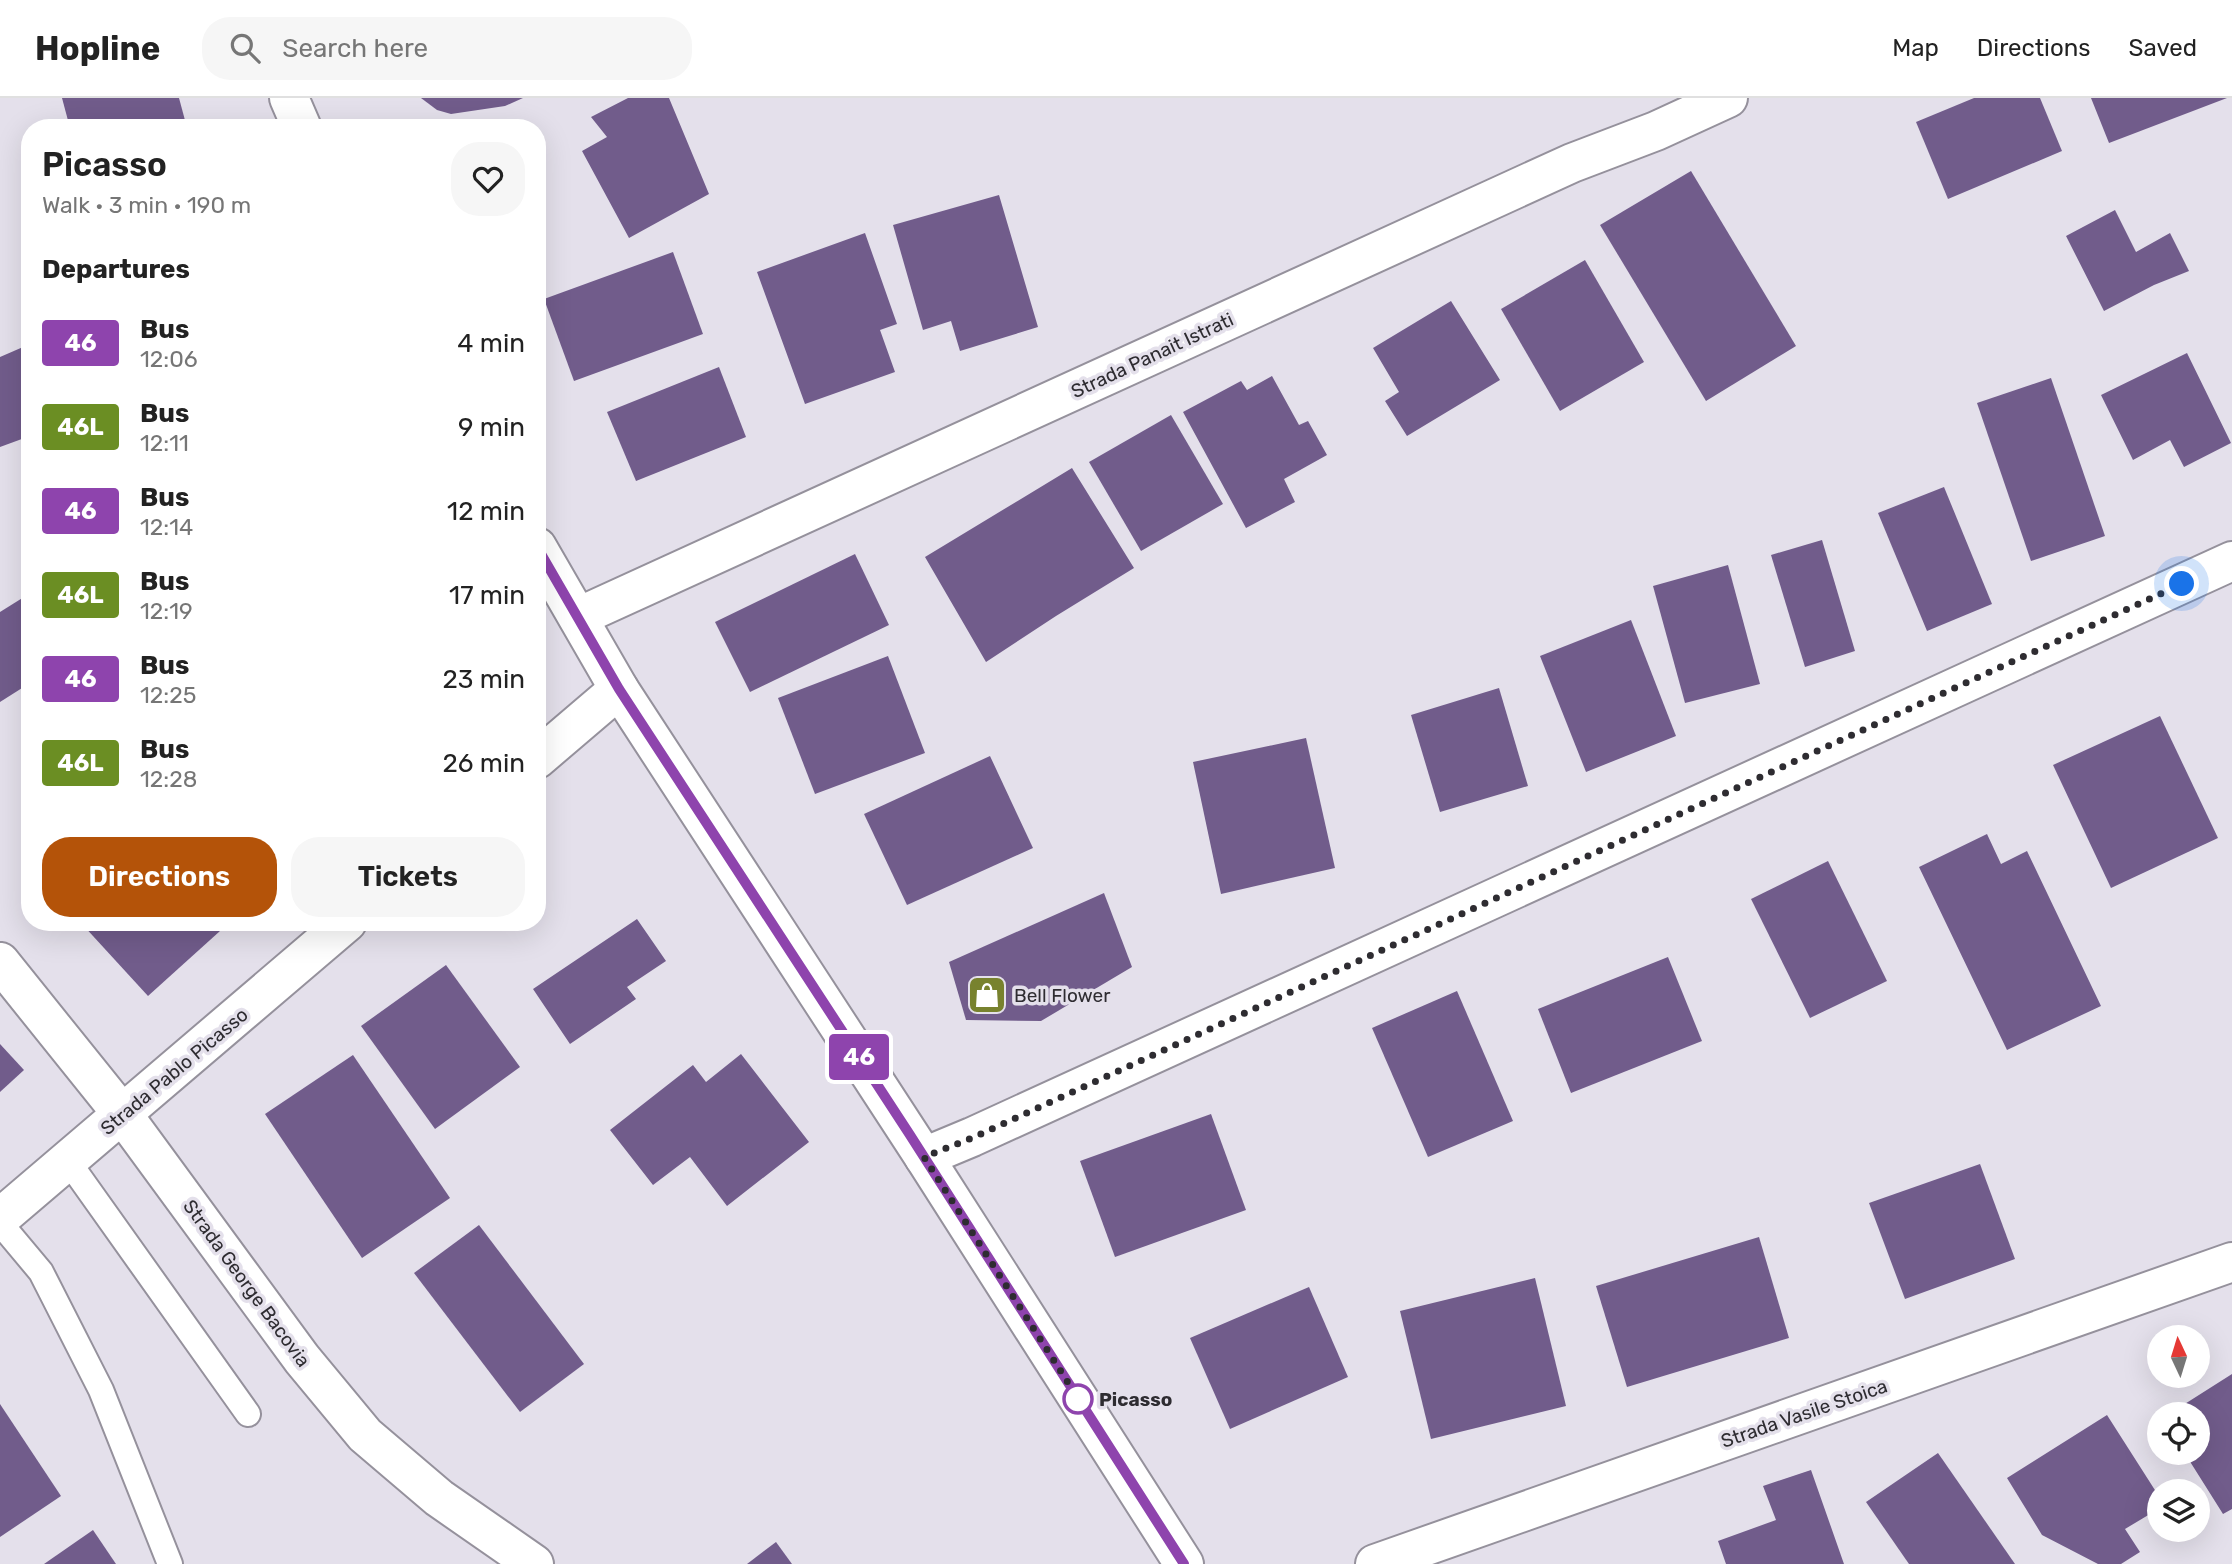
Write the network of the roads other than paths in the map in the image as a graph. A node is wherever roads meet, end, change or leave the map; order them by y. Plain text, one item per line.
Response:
1 (289, 98) edge
2 (1728, 98) edge
3 (299, 119) edge
4 (2232, 561) edge
5 (546, 562) edge
6 (578, 617) junction
7 (619, 689) junction
8 (546, 751) edge
9 (337, 931) edge
10 (0, 962) edge
11 (123, 1115) junction
12 (924, 1157) junction
13 (68, 1161) junction
14 (0, 1221) edge
15 (2232, 1262) edge
16 (248, 1414) dead end
17 (170, 1564) edge
18 (534, 1564) edge
19 (1184, 1564) edge
20 (1375, 1564) edge

1 - 3 street
2 - 6 street, Strada Panait Istrati
4 - 12 street
5 - 6 street
6 - 7 street
7 - 8 street
7 - 12 street
9 - 11 street, Strada Pablo Picasso
10 - 11 street, Strada George Bacovia
11 - 13 street, Strada Pablo Picasso
11 - 18 street, Strada George Bacovia
12 - 19 street
13 - 14 street, Strada Pablo Picasso
13 - 16 lane
14 - 17 lane
15 - 20 street, Strada Vasile Stoica

